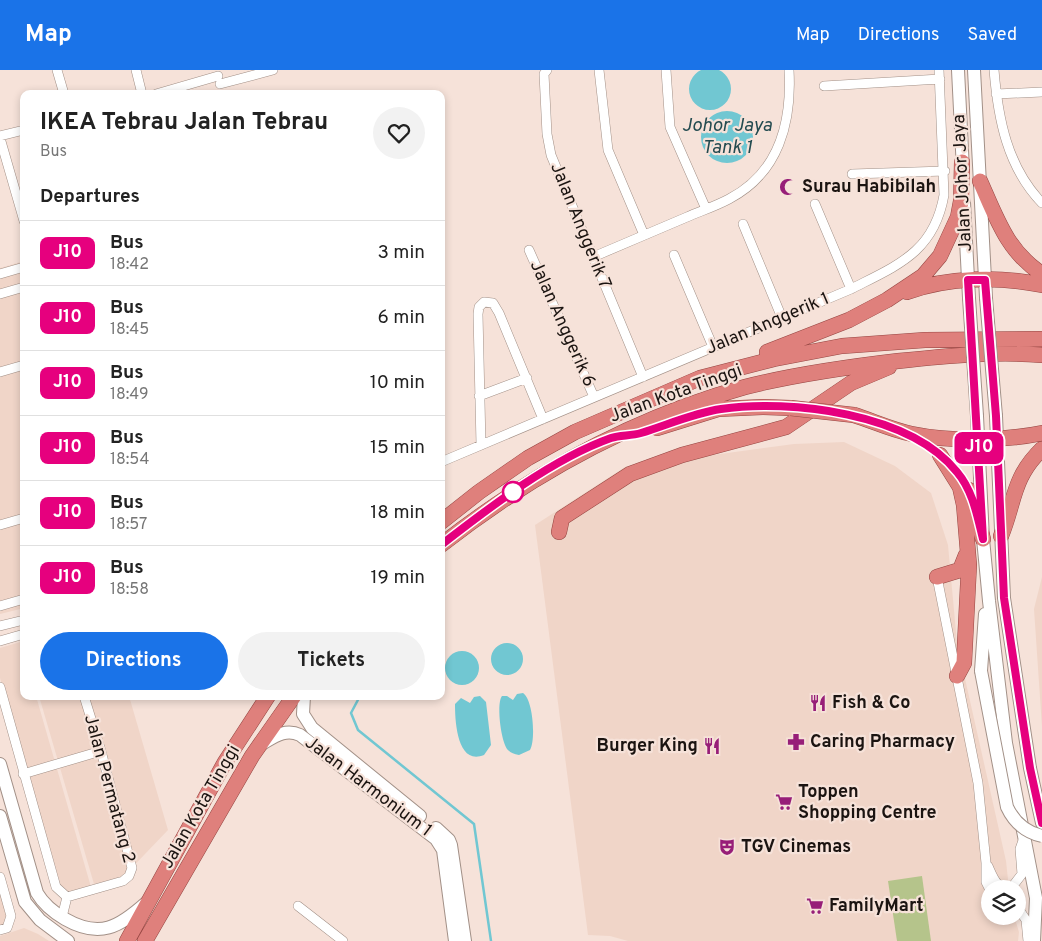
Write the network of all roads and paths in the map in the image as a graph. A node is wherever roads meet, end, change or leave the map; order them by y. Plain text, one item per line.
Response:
1 (58, 70) edge
2 (136, 70) edge
3 (273, 70) edge
4 (547, 70) edge
5 (599, 70) edge
6 (666, 70) edge
7 (789, 70) edge
8 (958, 70) edge
9 (974, 70) edge
10 (994, 70) edge
11 (940, 75) edge
12 (219, 81) edge
13 (824, 86) dead end
14 (63, 90) edge
15 (141, 90) edge
16 (175, 90) edge
17 (1042, 92) edge
18 (996, 94) junction
19 (20, 131) edge
20 (0, 137) edge
21 (962, 162) junction
22 (945, 172) junction
23 (852, 174) dead end
24 (980, 181) junction
25 (1042, 203) edge
26 (815, 204) dead end
27 (20, 207) edge
28 (706, 209) junction
29 (743, 224) dead end
30 (644, 235) junction
31 (529, 250) dead end
32 (674, 255) dead end
33 (593, 257) junction
34 (20, 268) edge
35 (0, 274) edge
36 (1042, 274) edge
37 (968, 280) junction
38 (985, 280) junction
39 (1042, 285) edge
40 (20, 288) edge
41 (851, 289) junction
42 (0, 294) edge
43 (887, 300) junction
44 (782, 318) junction
45 (1042, 339) edge
46 (713, 347) junction
47 (1042, 355) edge
48 (904, 360) junction
49 (20, 365) edge
50 (0, 372) edge
51 (643, 377) junction
52 (527, 378) junction
53 (700, 378) junction
54 (479, 396) junction
55 (594, 397) junction
56 (543, 419) junction
57 (1042, 433) edge
58 (910, 434) junction
59 (996, 437) junction
60 (612, 438) junction
61 (979, 438) junction
62 (481, 445) junction
63 (1042, 449) edge
64 (940, 455) junction
65 (445, 460) edge
66 (20, 519) edge
67 (445, 519) edge
68 (0, 525) edge
69 (559, 532) dead end
70 (1001, 536) junction
71 (983, 539) junction
72 (445, 542) edge
73 (968, 547) junction
74 (937, 578) joint
75 (20, 600) edge
76 (989, 601) junction
77 (0, 606) edge
78 (20, 621) edge
79 (0, 626) edge
80 (20, 635) edge
81 (0, 640) edge
82 (957, 676) junction
83 (0, 687) edge
84 (85, 700) edge
85 (265, 700) edge
86 (291, 700) edge
87 (304, 700) edge
88 (259, 746) junction
89 (101, 751) junction
90 (0, 764) edge
91 (23, 774) junction
92 (14, 811) junction
93 (0, 815) edge
94 (1042, 823) edge
95 (1042, 836) edge
96 (1024, 838) junction
97 (986, 863) junction
98 (0, 877) edge
99 (986, 880) edge
100 (67, 897) junction
101 (151, 898) junction
102 (298, 906) dead end
103 (62, 917) junction
104 (1026, 920) edge
105 (6, 927) edge
106 (68, 941) edge
107 (127, 941) edge
108 (145, 941) edge
109 (343, 941) edge
110 (455, 941) edge
111 (465, 941) edge
112 (1028, 941) edge
113 (1034, 941) edge

1 - 14 street
2 - 15 street
3 - 12 street
4 - 33 street, Jalan Anggerik 7
5 - 30 street
6 - 28 street
7 - 28 street
8 - 21 main road, Jalan Johor Jaya
9 - 24 main road, Jalan Johor Jaya
10 - 18 street
11 - 13 street
11 - 22 street, Jalan Anggerik 1
12 - 16 street
17 - 18 street
18 - 25 street
19 - 20 street
20 - 27 street
21 - 37 main road, Jalan Johor Jaya
21 - 43 highway
22 - 23 street
22 - 41 street, Jalan Anggerik 1
24 - 36 highway
24 - 38 main road, Jalan Johor Jaya
26 - 41 street
28 - 30 street
29 - 44 street
30 - 33 street
31 - 55 street, Jalan Anggerik 6
32 - 46 street
33 - 51 street, Jalan Anggerik 7
34 - 35 street
37 - 38 highway
37 - 43 highway
37 - 61 main road, Jalan Johor Jaya, bridge
38 - 39 highway
38 - 59 main road, Jalan Johor Jaya, bridge
40 - 42 street
41 - 44 street, Jalan Anggerik 1
43 - 53 highway
44 - 46 street, Jalan Anggerik 1
45 - 53 highway, Jalan Kota Tinggi
46 - 51 street, Jalan Anggerik 1
47 - 48 highway, Jalan Kota Tinggi
48 - 60 highway, Jalan Kota Tinggi
48 - 69 highway
49 - 50 street
51 - 55 street, Jalan Anggerik 1
52 - 54 street
52 - 54 street
52 - 56 street
53 - 67 highway, Jalan Kota Tinggi
54 - 62 street
55 - 56 street, Jalan Anggerik 1
56 - 62 street, Jalan Anggerik 1
57 - 59 highway
58 - 60 highway, bridge
58 - 61 highway
58 - 64 highway
59 - 61 highway
59 - 70 main road, Jalan Johor Jaya
60 - 72 highway, Jalan Kota Tinggi
61 - 71 main road, Jalan Johor Jaya
62 - 65 street, Jalan Anggerik 1
63 - 70 highway
64 - 71 highway
64 - 73 highway
66 - 68 street
70 - 94 main road, Jalan Johor Jaya
71 - 76 main road, Jalan Johor Jaya
73 - 74 highway
73 - 82 highway
74 - 82 street
75 - 77 street
76 - 95 main road, bridge
76 - 96 main road, Jalan Johor Jaya
78 - 79 street
80 - 81 street
82 - 97 street
83 - 91 street
84 - 89 street, Jalan Permatang 2
85 - 101 highway, Jalan Kota Tinggi
86 - 88 highway, Jalan Kota Tinggi
87 - 111 main road, Jalan Harmonium 1
88 - 108 highway, Jalan Kota Tinggi
88 - 110 main road, Jalan Harmonium 1
89 - 91 street
89 - 100 street, Jalan Permatang 2
90 - 92 main road
91 - 100 street
92 - 93 street
92 - 103 main road
93 - 106 main road
96 - 97 street
96 - 113 main road, Jalan Johor Jaya
97 - 99 street
98 - 105 street
100 - 103 street
101 - 103 main road
101 - 107 highway, Jalan Kota Tinggi
102 - 109 street
104 - 112 street

